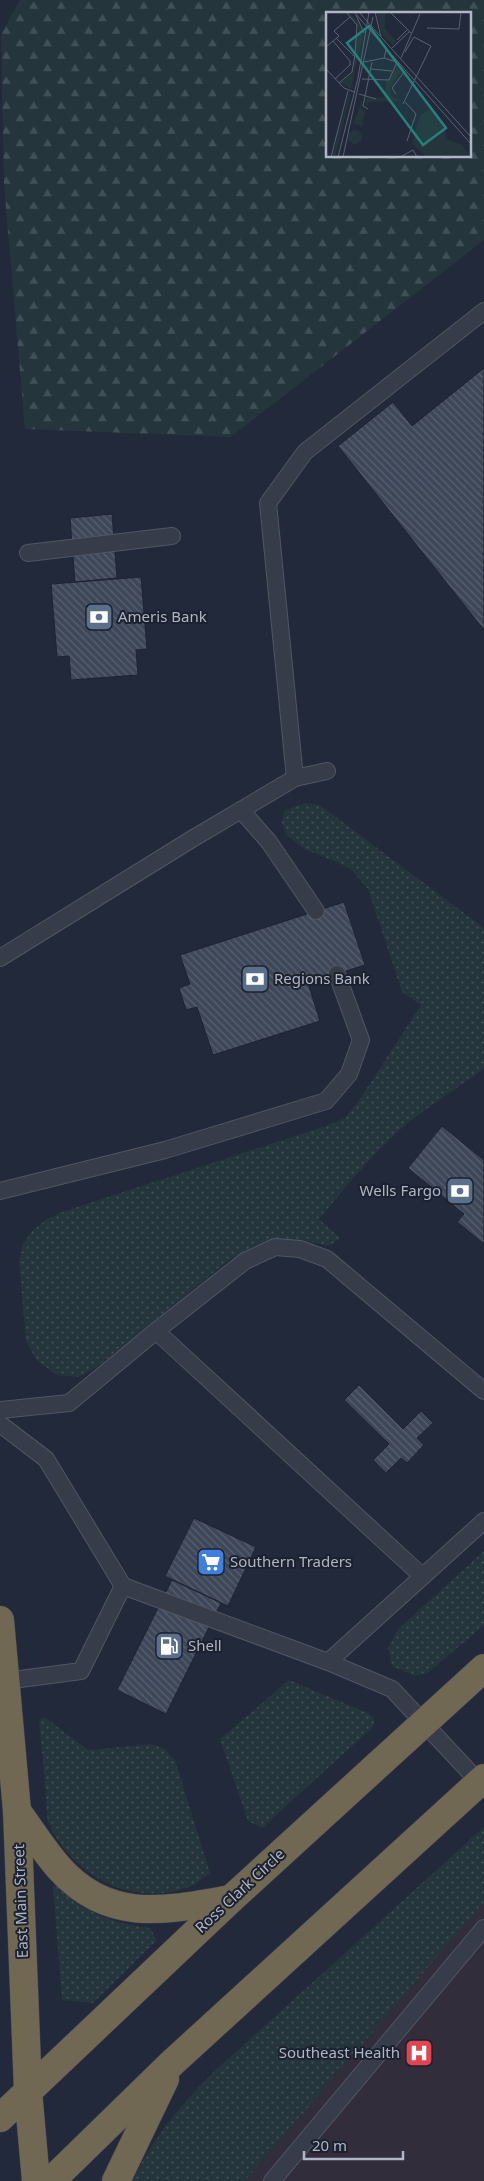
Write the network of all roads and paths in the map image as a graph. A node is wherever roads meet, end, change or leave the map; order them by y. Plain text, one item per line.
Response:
1 (484, 311) edge
2 (172, 536) dead end
3 (28, 554) dead end
4 (327, 771) dead end
5 (295, 778) junction
6 (241, 810) junction
7 (316, 911) dead end
8 (0, 958) edge
9 (337, 974) dead end
10 (0, 1191) edge
11 (156, 1331) junction
12 (484, 1391) edge
13 (0, 1410) edge
14 (0, 1424) edge
15 (484, 1521) edge
16 (422, 1576) junction
17 (123, 1586) junction
18 (0, 1620) edge
19 (328, 1662) junction
20 (484, 1668) edge
21 (5, 1681) junction
22 (423, 1722) junction
23 (482, 1780) edge
24 (17, 1811) junction
25 (231, 1899) junction
26 (484, 1928) edge
27 (172, 2063) junction
28 (28, 2091) junction
29 (0, 2118) edge
30 (36, 2181) edge
31 (51, 2181) edge
32 (116, 2181) edge
33 (272, 2181) edge

1 - 5 lane
2 - 3 lane
4 - 5 lane
5 - 6 lane
6 - 7 lane
6 - 8 lane
9 - 10 lane
11 - 12 lane
11 - 13 lane
11 - 16 lane
14 - 17 lane
15 - 16 lane
16 - 19 lane
17 - 19 lane
17 - 21 lane
18 - 21 highway, East Main Street
19 - 22 lane
20 - 22 highway, Ross Clark Circle
21 - 24 highway, East Main Street
22 - 23 lane
22 - 25 highway, Ross Clark Circle
23 - 27 highway
24 - 25 highway
24 - 28 highway, East Main Street
25 - 28 highway, Ross Clark Circle
26 - 33 lane
27 - 31 highway
27 - 32 highway
28 - 29 highway, Ross Clark Circle
28 - 30 highway, East Main Street

